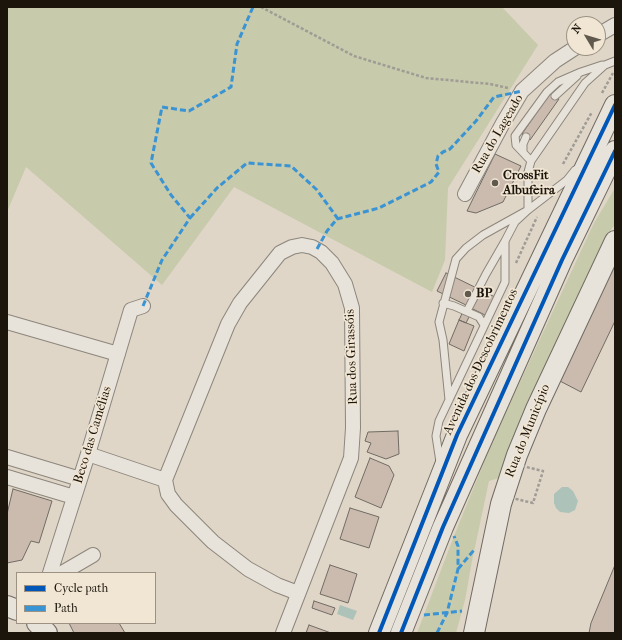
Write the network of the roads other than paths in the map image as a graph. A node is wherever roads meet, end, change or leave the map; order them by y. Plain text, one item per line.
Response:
1 (615, 26) edge
2 (606, 31) edge
3 (566, 54) edge
4 (615, 61) edge
5 (605, 65) junction
6 (581, 72) junction
7 (555, 96) dead end
8 (607, 101) edge
9 (526, 137) dead end
10 (596, 145) junction
11 (615, 151) edge
12 (523, 152) junction
13 (531, 161) junction
14 (615, 163) edge
15 (601, 179) junction
16 (465, 194) dead end
17 (528, 210) junction
18 (505, 241) junction
19 (615, 241) edge
20 (444, 303) junction
21 (143, 306) dead end
22 (467, 311) junction
23 (7, 322) edge
24 (484, 325) junction
25 (118, 354) junction
26 (449, 400) junction
27 (88, 454) junction
28 (7, 457) edge
29 (442, 473) junction
30 (7, 477) edge
31 (80, 479) junction
32 (165, 480) junction
33 (74, 497) junction
34 (93, 555) dead end
35 (50, 572) edge
36 (64, 572) edge
37 (298, 593) junction
38 (38, 624) edge
39 (47, 633) edge
40 (283, 633) edge
41 (379, 633) edge
42 (401, 633) edge
43 (474, 633) edge

1 - 2 street
3 - 16 street, Rua do Lageado
4 - 5 lane
5 - 6 lane
5 - 13 lane
6 - 7 lane
6 - 12 lane
8 - 10 main road, Avenida dos Descobrimentos
9 - 12 lane
10 - 17 lane
10 - 29 main road, Avenida dos Descobrimentos
11 - 15 main road
12 - 13 lane
13 - 17 lane
14 - 15 street
15 - 42 main road
17 - 18 lane
17 - 20 lane
18 - 22 lane
18 - 24 lane
19 - 43 main road, Rua do Município
20 - 22 lane
20 - 26 lane
21 - 25 street, Beco das Camélias
22 - 24 lane
23 - 25 street
24 - 26 lane
25 - 27 street, Beco das Camélias
26 - 29 lane
27 - 31 street, Beco das Camélias
27 - 32 street
28 - 31 street
29 - 41 main road, Avenida dos Descobrimentos
30 - 33 street
31 - 33 street, Beco das Camélias
32 - 37 street
32 - 37 street, Rua dos Girassóis
33 - 35 street, Beco das Camélias
34 - 36 street
37 - 40 street, Rua dos Girassóis
38 - 39 main road

